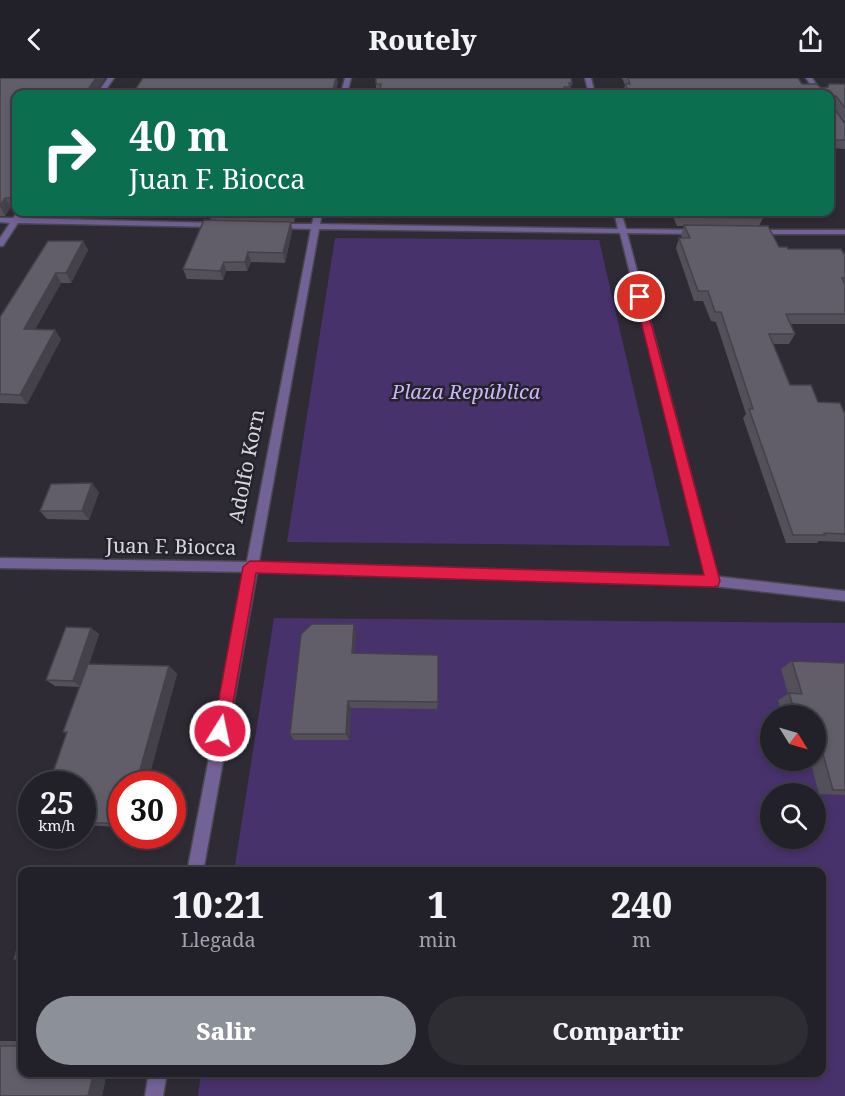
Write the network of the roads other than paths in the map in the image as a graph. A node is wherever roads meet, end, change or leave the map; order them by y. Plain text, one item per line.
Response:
1 (18, 216) edge
2 (317, 216) edge
3 (619, 216) edge
4 (0, 220) edge
5 (16, 220) junction
6 (231, 225) edge
7 (267, 226) edge
8 (314, 227) junction
9 (623, 231) junction
10 (705, 232) edge
11 (751, 232) edge
12 (845, 232) edge
13 (0, 244) edge
14 (0, 563) edge
15 (250, 567) junction
16 (713, 581) junction
17 (845, 596) edge
18 (196, 867) edge
19 (157, 1077) edge
20 (154, 1096) edge

1 - 5 street
2 - 8 street, Adolfo Korn
3 - 9 street
4 - 5 street
5 - 6 street
5 - 13 street
7 - 8 street
8 - 9 street
8 - 15 street, Adolfo Korn
9 - 10 street
9 - 16 street
11 - 12 street
14 - 15 street, Juan F. Biocca
15 - 16 street, Juan F. Biocca
15 - 18 street, Adolfo Korn
16 - 17 street, Juan F. Biocca
19 - 20 street

